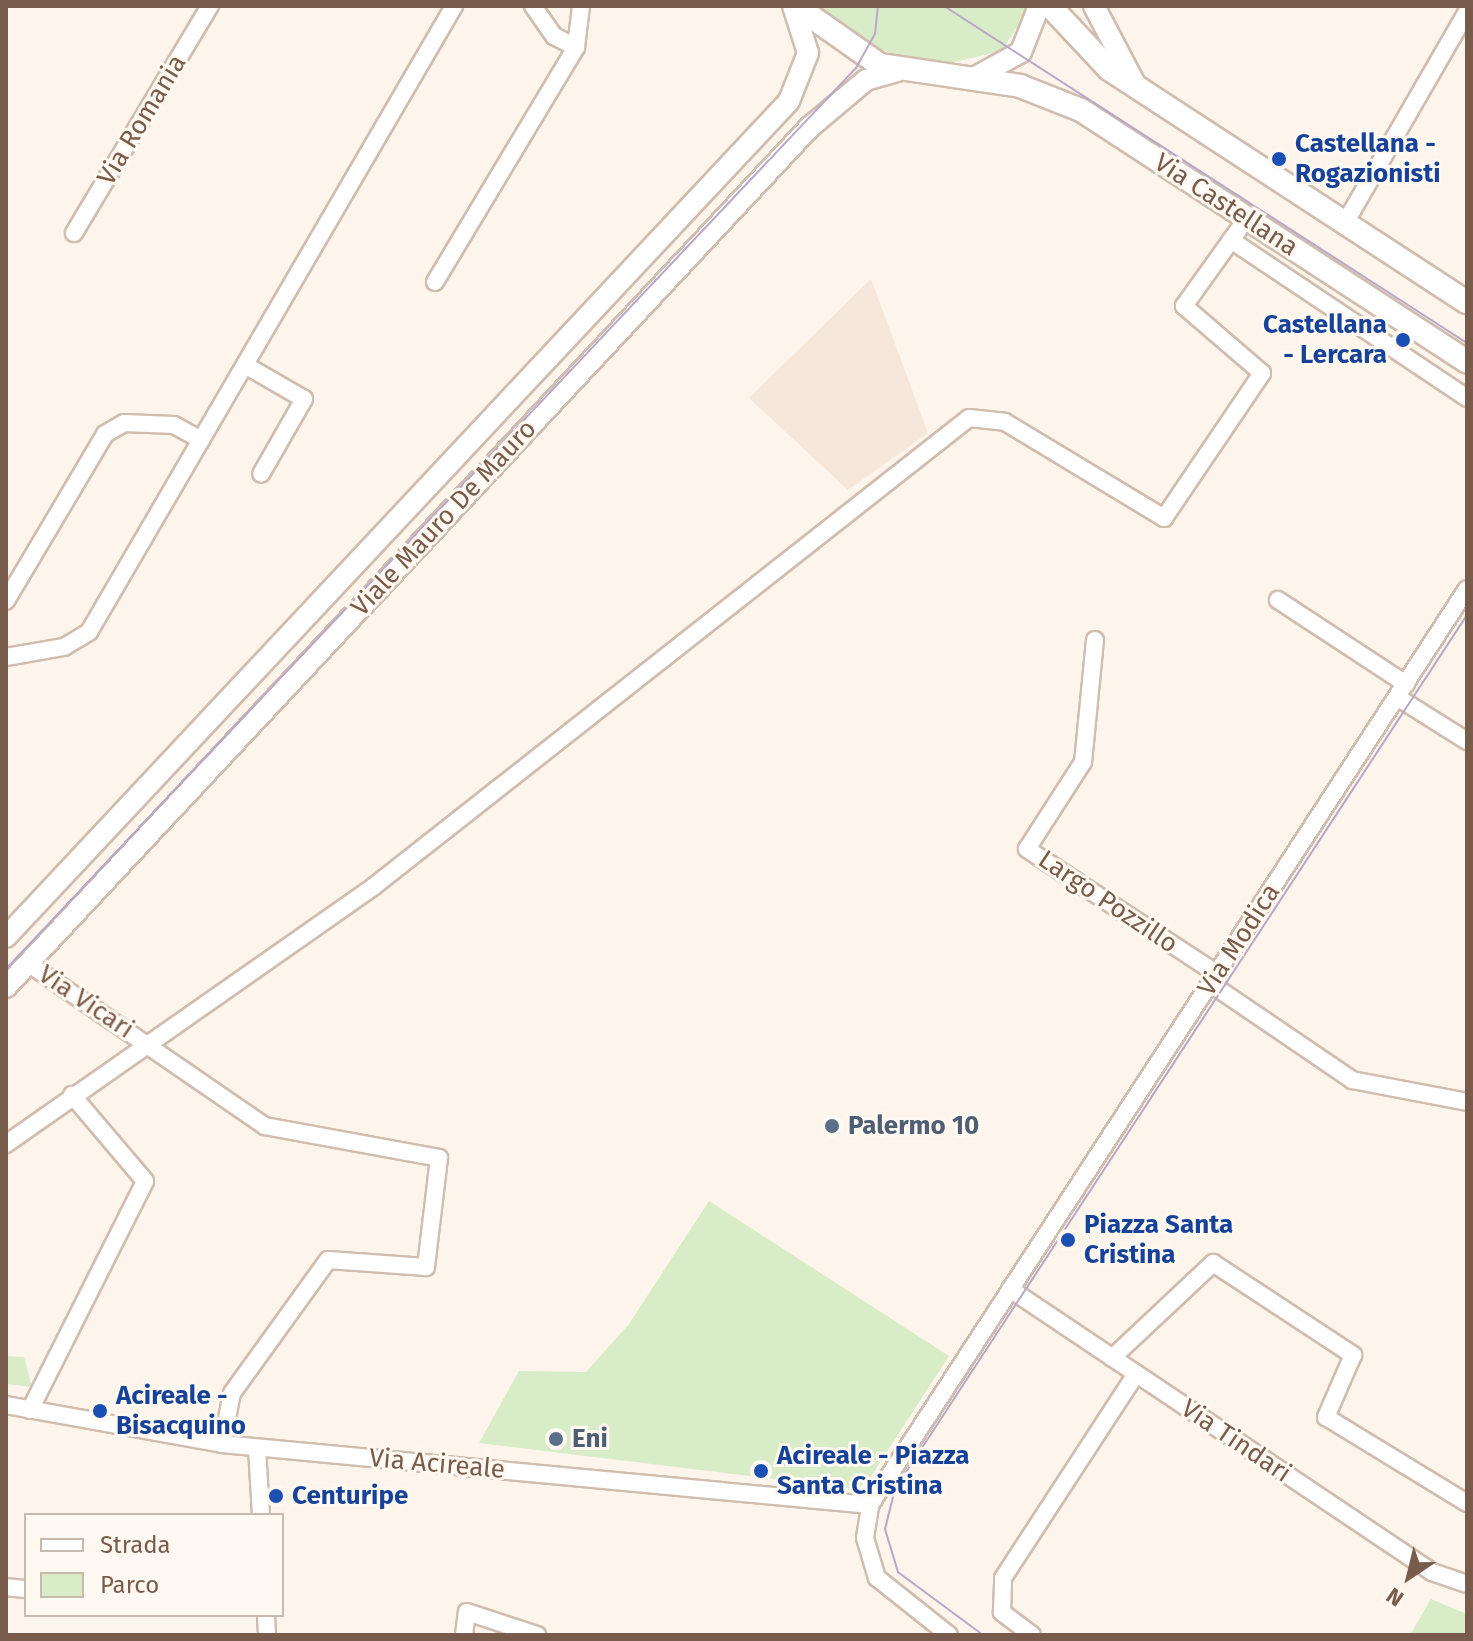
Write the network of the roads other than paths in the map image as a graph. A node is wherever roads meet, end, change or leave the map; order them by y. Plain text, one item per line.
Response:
1 (210, 6) edge
2 (454, 6) edge
3 (533, 6) edge
4 (581, 6) edge
5 (794, 6) edge
6 (1039, 6) edge
7 (1050, 6) edge
8 (1094, 6) edge
9 (1467, 12) edge
10 (576, 47) junction
11 (898, 71) junction
12 (972, 79) junction
13 (1138, 89) junction
14 (1247, 218) junction
15 (1345, 223) junction
16 (74, 233) dead end
17 (1231, 240) junction
18 (435, 282) dead end
19 (1467, 302) edge
20 (1467, 362) edge
21 (245, 365) junction
22 (1467, 398) edge
23 (201, 440) junction
24 (261, 474) dead end
25 (1467, 589) edge
26 (1278, 600) dead end
27 (6, 601) edge
28 (1095, 640) dead end
29 (6, 657) edge
30 (1402, 690) junction
31 (1467, 741) edge
32 (6, 937) edge
33 (29, 964) junction
34 (1214, 979) junction
35 (6, 987) edge
36 (144, 1041) junction
37 (72, 1095) junction
38 (1467, 1102) edge
39 (6, 1144) edge
40 (1010, 1289) junction
41 (1112, 1358) junction
42 (1136, 1374) junction
43 (6, 1405) edge
44 (30, 1410) junction
45 (222, 1444) junction
46 (257, 1448) junction
47 (1467, 1503) edge
48 (870, 1505) junction
49 (261, 1513) edge
50 (1467, 1584) edge
51 (464, 1635) edge
52 (537, 1635) edge
53 (949, 1635) edge
54 (1032, 1635) edge

1 - 16 street, Via Romania
2 - 21 street
3 - 10 street
4 - 10 street
5 - 11 main road, Via Castellana
5 - 32 street, Viale Mauro De Mauro
6 - 12 street
7 - 13 main road, Via Castellana
8 - 13 street, Via Castellana
9 - 15 street
10 - 18 street
11 - 12 main road, Via Castellana
11 - 33 street, Viale Mauro De Mauro
12 - 14 main road, Via Castellana
13 - 15 main road, Via Castellana
14 - 17 street
14 - 20 main road, Via Castellana
15 - 19 main road, Via Castellana
17 - 22 street
17 - 36 street
21 - 23 street
21 - 24 street
23 - 27 street
23 - 29 street
25 - 30 street, Via Modica
26 - 30 street
28 - 34 street, Largo Pozzillo
30 - 31 street
30 - 34 street, Via Modica
33 - 35 street, Viale Mauro De Mauro
33 - 36 street, Via Vicari
34 - 38 street
34 - 40 street, Via Modica
36 - 37 street
36 - 45 street, Via Vicari
37 - 39 street
37 - 44 street
40 - 41 street, Via Tindari
40 - 48 street
41 - 42 street, Via Tindari
41 - 47 street
42 - 50 street, Via Tindari
42 - 54 street
43 - 44 street, Via Acireale
44 - 45 street, Via Acireale
45 - 46 street, Via Acireale
46 - 48 street, Via Acireale
46 - 49 street
48 - 53 street
51 - 52 street

